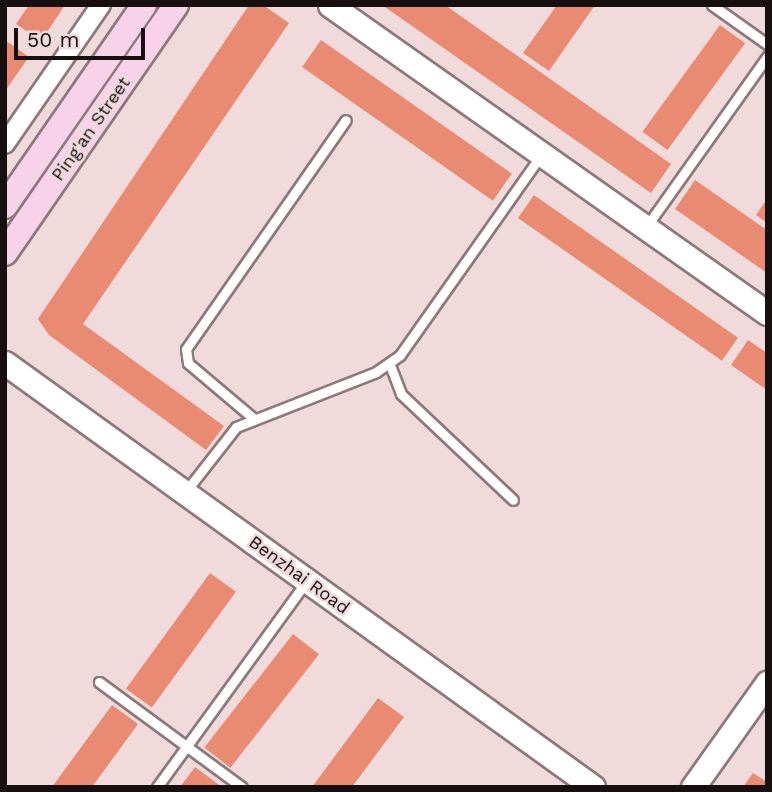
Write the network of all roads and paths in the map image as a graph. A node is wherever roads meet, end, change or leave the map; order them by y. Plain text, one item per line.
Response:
1 (101, 5) edge
2 (144, 5) edge
3 (176, 5) edge
4 (330, 5) edge
5 (712, 5) edge
6 (767, 44) edge
7 (767, 57) edge
8 (346, 120) dead end
9 (5, 144) edge
10 (541, 154) junction
11 (5, 206) edge
12 (646, 228) junction
13 (5, 253) edge
14 (767, 313) edge
15 (5, 363) edge
16 (390, 365) junction
17 (253, 418) junction
18 (185, 492) junction
19 (513, 500) dead end
20 (307, 581) junction
21 (99, 682) dead end
22 (767, 683) edge
23 (187, 746) junction
24 (157, 787) edge
25 (242, 787) edge
26 (593, 787) edge
27 (694, 787) edge

1 - 9 street
2 - 11 main road, Ping'an Street
3 - 13 main road, Ping'an Street
4 - 10 street
5 - 6 lane
7 - 12 lane
8 - 17 lane
10 - 12 street
10 - 16 lane
12 - 14 street
15 - 18 street, Benzhai Road
16 - 17 lane
16 - 19 lane
17 - 18 lane
18 - 20 street, Benzhai Road
20 - 23 lane
20 - 26 street, Benzhai Road
21 - 23 lane
22 - 27 street
23 - 24 lane
23 - 25 lane

